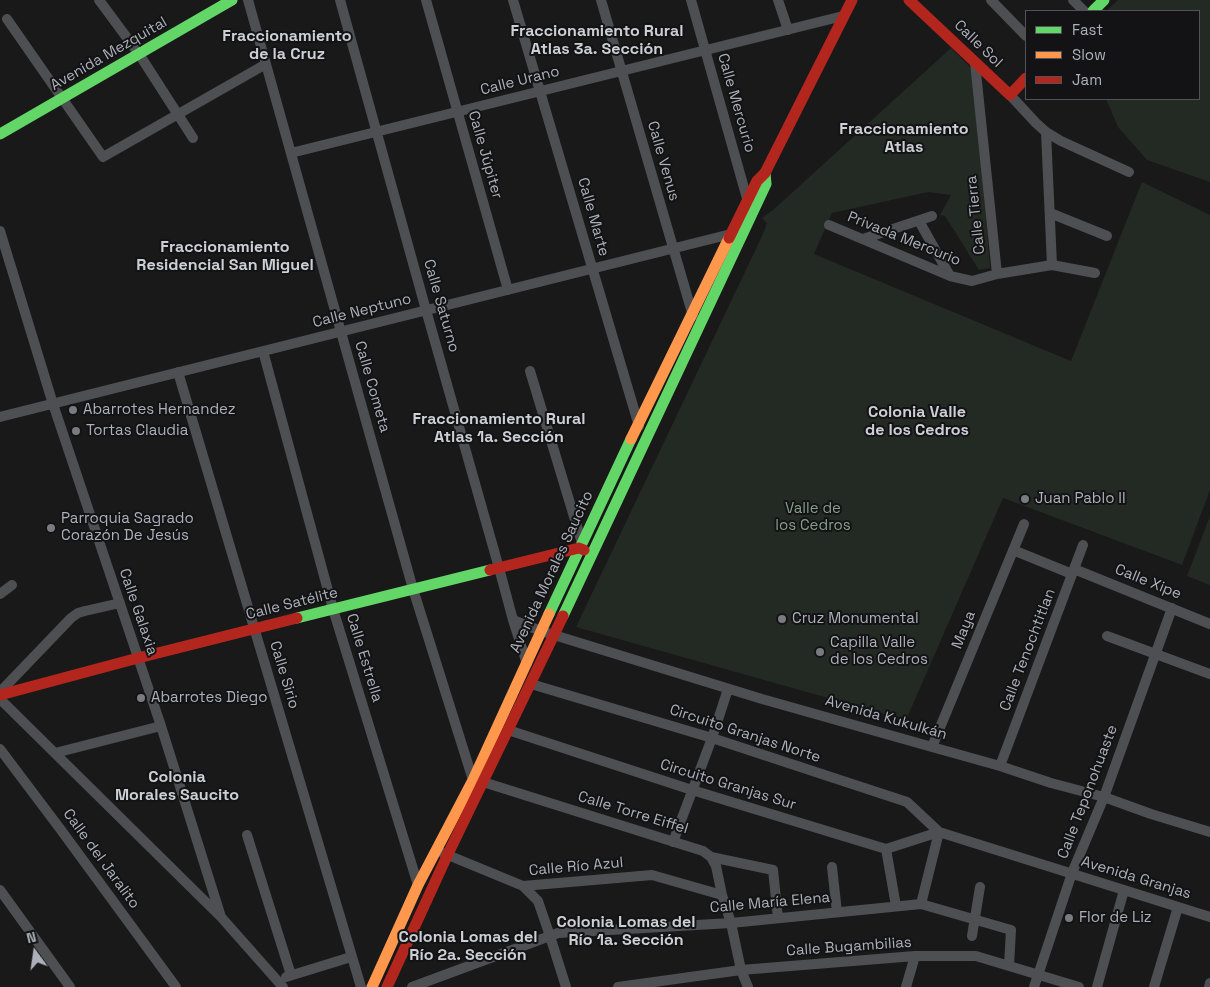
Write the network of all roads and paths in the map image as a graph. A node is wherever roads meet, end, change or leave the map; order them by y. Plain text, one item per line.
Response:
1 (99, 0) edge
2 (232, 0) edge
3 (248, 0) edge
4 (340, 0) edge
5 (426, 0) edge
6 (513, 0) edge
7 (601, 0) edge
8 (691, 0) edge
9 (778, 0) edge
10 (852, 0) edge
11 (990, 0) edge
12 (1072, 0) edge
13 (1104, 0) edge
14 (914, 2) edge
15 (1083, 10) edge
16 (1094, 10) edge
17 (843, 16) junction
18 (7, 20) dead end
19 (788, 30) junction
20 (1025, 35) edge
21 (705, 50) junction
22 (139, 54) junction
23 (975, 62) junction
24 (266, 64) junction
25 (622, 72) junction
26 (1025, 79) edge
27 (540, 92) junction
28 (1010, 95) junction
29 (63, 98) junction
30 (458, 112) junction
31 (178, 114) junction
32 (1046, 132) junction
33 (377, 133) junction
34 (0, 134) edge
35 (193, 138) dead end
36 (291, 153) junction
37 (1129, 172) dead end
38 (765, 173) junction
39 (748, 200) junction
40 (1050, 213) junction
41 (752, 215) junction
42 (932, 216) dead end
43 (919, 221) junction
44 (828, 224) dead end
45 (0, 232) edge
46 (731, 234) junction
47 (1107, 236) dead end
48 (863, 238) junction
49 (673, 248) junction
50 (1052, 265) junction
51 (592, 268) junction
52 (1095, 273) dead end
53 (997, 274) junction
54 (950, 276) junction
55 (508, 290) junction
56 (426, 310) junction
57 (692, 313) junction
58 (697, 330) junction
59 (341, 332) junction
60 (263, 351) junction
61 (667, 364) junction
62 (679, 369) junction
63 (530, 371) dead end
64 (178, 372) junction
65 (53, 404) junction
66 (0, 417) edge
67 (638, 424) junction
68 (644, 442) junction
69 (1024, 524) dead end
70 (581, 545) junction
71 (1083, 545) dead end
72 (1013, 550) junction
73 (591, 554) junction
74 (499, 568) junction
75 (1073, 572) junction
76 (12, 585) dead end
77 (413, 589) junction
78 (0, 594) edge
79 (120, 603) junction
80 (1172, 608) junction
81 (334, 609) junction
82 (513, 620) junction
83 (1210, 624) edge
84 (254, 628) junction
85 (541, 631) junction
86 (553, 635) junction
87 (1107, 636) dead end
88 (1156, 653) junction
89 (138, 658) junction
90 (527, 664) junction
91 (1210, 674) edge
92 (531, 684) junction
93 (728, 689) junction
94 (0, 694) edge
95 (0, 699) edge
96 (161, 726) junction
97 (508, 730) junction
98 (712, 738) junction
99 (932, 747) junction
100 (0, 749) edge
101 (55, 753) junction
102 (1000, 766) junction
103 (478, 781) junction
104 (692, 790) junction
105 (1104, 797) junction
106 (939, 832) junction
107 (1210, 832) edge
108 (248, 835) dead end
109 (674, 842) junction
110 (886, 849) junction
111 (442, 853) junction
112 (711, 857) junction
113 (832, 867) dead end
114 (1072, 874) junction
115 (418, 885) junction
116 (523, 886) junction
117 (980, 887) dead end
118 (0, 890) edge
119 (1124, 890) junction
120 (722, 895) junction
121 (921, 904) junction
122 (896, 906) junction
123 (1178, 907) junction
124 (837, 912) junction
125 (1210, 916) edge
126 (221, 917) junction
127 (778, 918) junction
128 (974, 919) junction
129 (731, 923) junction
130 (550, 936) junction
131 (972, 936) dead end
132 (915, 956) junction
133 (351, 957) junction
134 (1009, 966) junction
135 (741, 970) junction
136 (291, 975) junction
137 (1038, 975) junction
138 (1210, 983) edge
139 (280, 984) edge
140 (70, 987) edge
141 (176, 987) edge
142 (361, 987) edge
143 (372, 987) edge
144 (388, 987) edge
145 (412, 987) edge
146 (566, 987) edge
147 (618, 987) edge
148 (748, 987) edge
149 (906, 987) edge
150 (1034, 987) edge
151 (1079, 987) edge
152 (1097, 987) edge
153 (1154, 987) edge
154 (1209, 987) edge

1 - 22 street
2 - 22 main road, Avenida Mezquital
3 - 24 street, Calle Cometa
4 - 33 street, Calle Saturno
5 - 30 street, Calle Júpiter
6 - 27 street, Calle Marte
7 - 25 street, Calle Venus
8 - 21 street, Calle Mercurio
9 - 19 street
10 - 17 main road, Avenida Morales Saucito
11 - 20 street
12 - 15 street
13 - 16 main road
14 - 23 main road, Calle Sol
17 - 19 street, Calle Urano
17 - 38 main road, Avenida Morales Saucito
18 - 29 street
19 - 21 street, Calle Urano
21 - 25 street, Calle Urano
21 - 39 street, Calle Mercurio
22 - 29 main road, Avenida Mezquital
22 - 31 street
23 - 28 main road, Calle Sol
23 - 53 street, Calle Tierra
24 - 31 street
24 - 36 street, Calle Cometa
25 - 27 street, Calle Urano
25 - 49 street, Calle Venus
26 - 28 main road
27 - 30 street, Calle Urano
27 - 51 street, Calle Marte
28 - 32 street, Calle Sol
29 - 31 street
29 - 34 main road, Avenida Mezquital
30 - 33 street, Calle Urano
30 - 55 street, Calle Júpiter
31 - 35 street
32 - 37 street, Calle Sol
32 - 40 street
33 - 36 street, Calle Urano
33 - 56 street, Calle Saturno
36 - 59 street, Calle Cometa
38 - 39 main road, Avenida Morales Saucito
38 - 41 main road, Avenida Morales Saucito
39 - 41 street, Calle Mercurio
39 - 46 main road, Avenida Morales Saucito
40 - 47 street
40 - 50 street
41 - 58 main road, Avenida Morales Saucito
42 - 43 street
43 - 48 street
43 - 54 street
44 - 48 street, Privada Mercurio
45 - 65 street, Calle Galaxia
46 - 49 street, Calle Neptuno
46 - 57 main road, Avenida Morales Saucito
48 - 54 street, Privada Mercurio
49 - 51 street, Calle Neptuno
49 - 57 street, Calle Venus
50 - 52 street
50 - 53 street, Privada Mercurio
51 - 55 street, Calle Neptuno
51 - 67 street, Calle Marte
53 - 54 street, Privada Mercurio
55 - 56 street, Calle Neptuno
56 - 59 street, Calle Neptuno
56 - 74 street, Calle Saturno
57 - 58 street, Calle Venus
57 - 61 main road, Avenida Morales Saucito
58 - 62 main road, Avenida Morales Saucito
59 - 60 street, Calle Neptuno
59 - 77 street, Calle Cometa
60 - 64 street, Calle Neptuno
60 - 81 street, Calle Estrella
61 - 62 main road
61 - 67 main road, Avenida Morales Saucito
62 - 68 main road, Avenida Morales Saucito
63 - 70 street
64 - 65 street, Calle Neptuno
64 - 84 street, Calle Sirio
65 - 66 street, Calle Neptuno
65 - 79 street, Calle Galaxia
67 - 68 street, Calle Marte
67 - 70 main road, Avenida Morales Saucito
68 - 73 main road, Avenida Morales Saucito
69 - 72 street, Maya
70 - 73 main road
70 - 74 main road, Calle Satélite
70 - 85 main road, Avenida Morales Saucito
71 - 75 street, Calle Tenochtitlan
72 - 75 street, Calle Xipe
72 - 99 street, Maya
73 - 86 main road, Avenida Morales Saucito
74 - 77 main road, Calle Satélite
74 - 82 street, Calle Saturno
75 - 80 street, Calle Xipe
75 - 102 street, Calle Tenochtitlan
76 - 78 street
77 - 81 main road, Calle Satélite
77 - 103 street, Calle Cometa
79 - 89 street, Calle Galaxia
79 - 94 street
80 - 83 street, Calle Xipe
80 - 88 street, Calle Teponohuaste
81 - 84 main road, Calle Satélite
81 - 115 street, Calle Estrella
82 - 85 street
82 - 90 street, Calle Saturno
84 - 89 main road, Calle Satélite
84 - 133 street, Calle Sirio
85 - 86 street
85 - 90 main road, Avenida Morales Saucito
86 - 92 main road, Avenida Morales Saucito
86 - 93 street, Avenida Kukulkán
87 - 88 street
88 - 91 street
88 - 105 street, Calle Teponohuaste
89 - 94 main road, Calle Satélite
89 - 96 street, Calle Galaxia
90 - 103 main road, Avenida Morales Saucito
92 - 97 main road, Avenida Morales Saucito
92 - 98 street, Circuito Granjas Norte
93 - 98 street
93 - 99 street, Avenida Kukulkán
95 - 101 street
96 - 101 street
96 - 126 street, Calle Galaxia
97 - 103 main road, Avenida Morales Saucito
97 - 104 street, Circuito Granjas Sur
98 - 104 street
98 - 106 street, Circuito Granjas Norte
99 - 102 street, Avenida Kukulkán
100 - 141 street, Calle del Jaralito
101 - 126 street
102 - 105 street, Avenida Kukulkán
103 - 109 street, Calle Torre Eiffel
103 - 111 main road, Avenida Morales Saucito
104 - 109 street
104 - 110 street, Circuito Granjas Sur
105 - 107 street, Avenida Kukulkán
105 - 114 street, Calle Teponohuaste
106 - 110 street
106 - 114 street, Avenida Granjas
106 - 121 street
108 - 136 street
109 - 112 street, Calle Torre Eiffel
110 - 122 street
111 - 115 main road, Avenida Morales Saucito
111 - 116 street, Calle Río Azul
111 - 144 main road, Avenida Morales Saucito
112 - 120 street
112 - 127 street, Calle Torre Eiffel
113 - 124 street
114 - 119 street, Avenida Granjas
114 - 137 street, Calle Teponohuaste
115 - 143 main road, Avenida Morales Saucito
116 - 120 street, Calle Río Azul
116 - 130 street
117 - 128 street
118 - 140 street
119 - 123 street, Avenida Granjas
119 - 152 street
120 - 129 street
121 - 122 street, Calle María Elena
121 - 128 street, Calle María Elena
122 - 124 street, Calle María Elena
123 - 125 street, Avenida Granjas
123 - 153 street
124 - 127 street, Calle María Elena
126 - 139 street
127 - 129 street, Calle María Elena
128 - 131 street
128 - 134 street, Calle María Elena
129 - 130 street, Calle María Elena
129 - 135 street
130 - 145 street, Calle María Elena
130 - 146 street
132 - 134 street, Calle Bugambilias
132 - 135 street, Calle Bugambilias
132 - 149 street
133 - 136 street
133 - 142 street, Calle Sirio
134 - 137 street, Calle Bugambilias
135 - 147 street, Calle Bugambilias
135 - 148 street
136 - 139 street
137 - 150 street, Calle Teponohuaste
137 - 151 street, Calle Bugambilias
138 - 154 street

